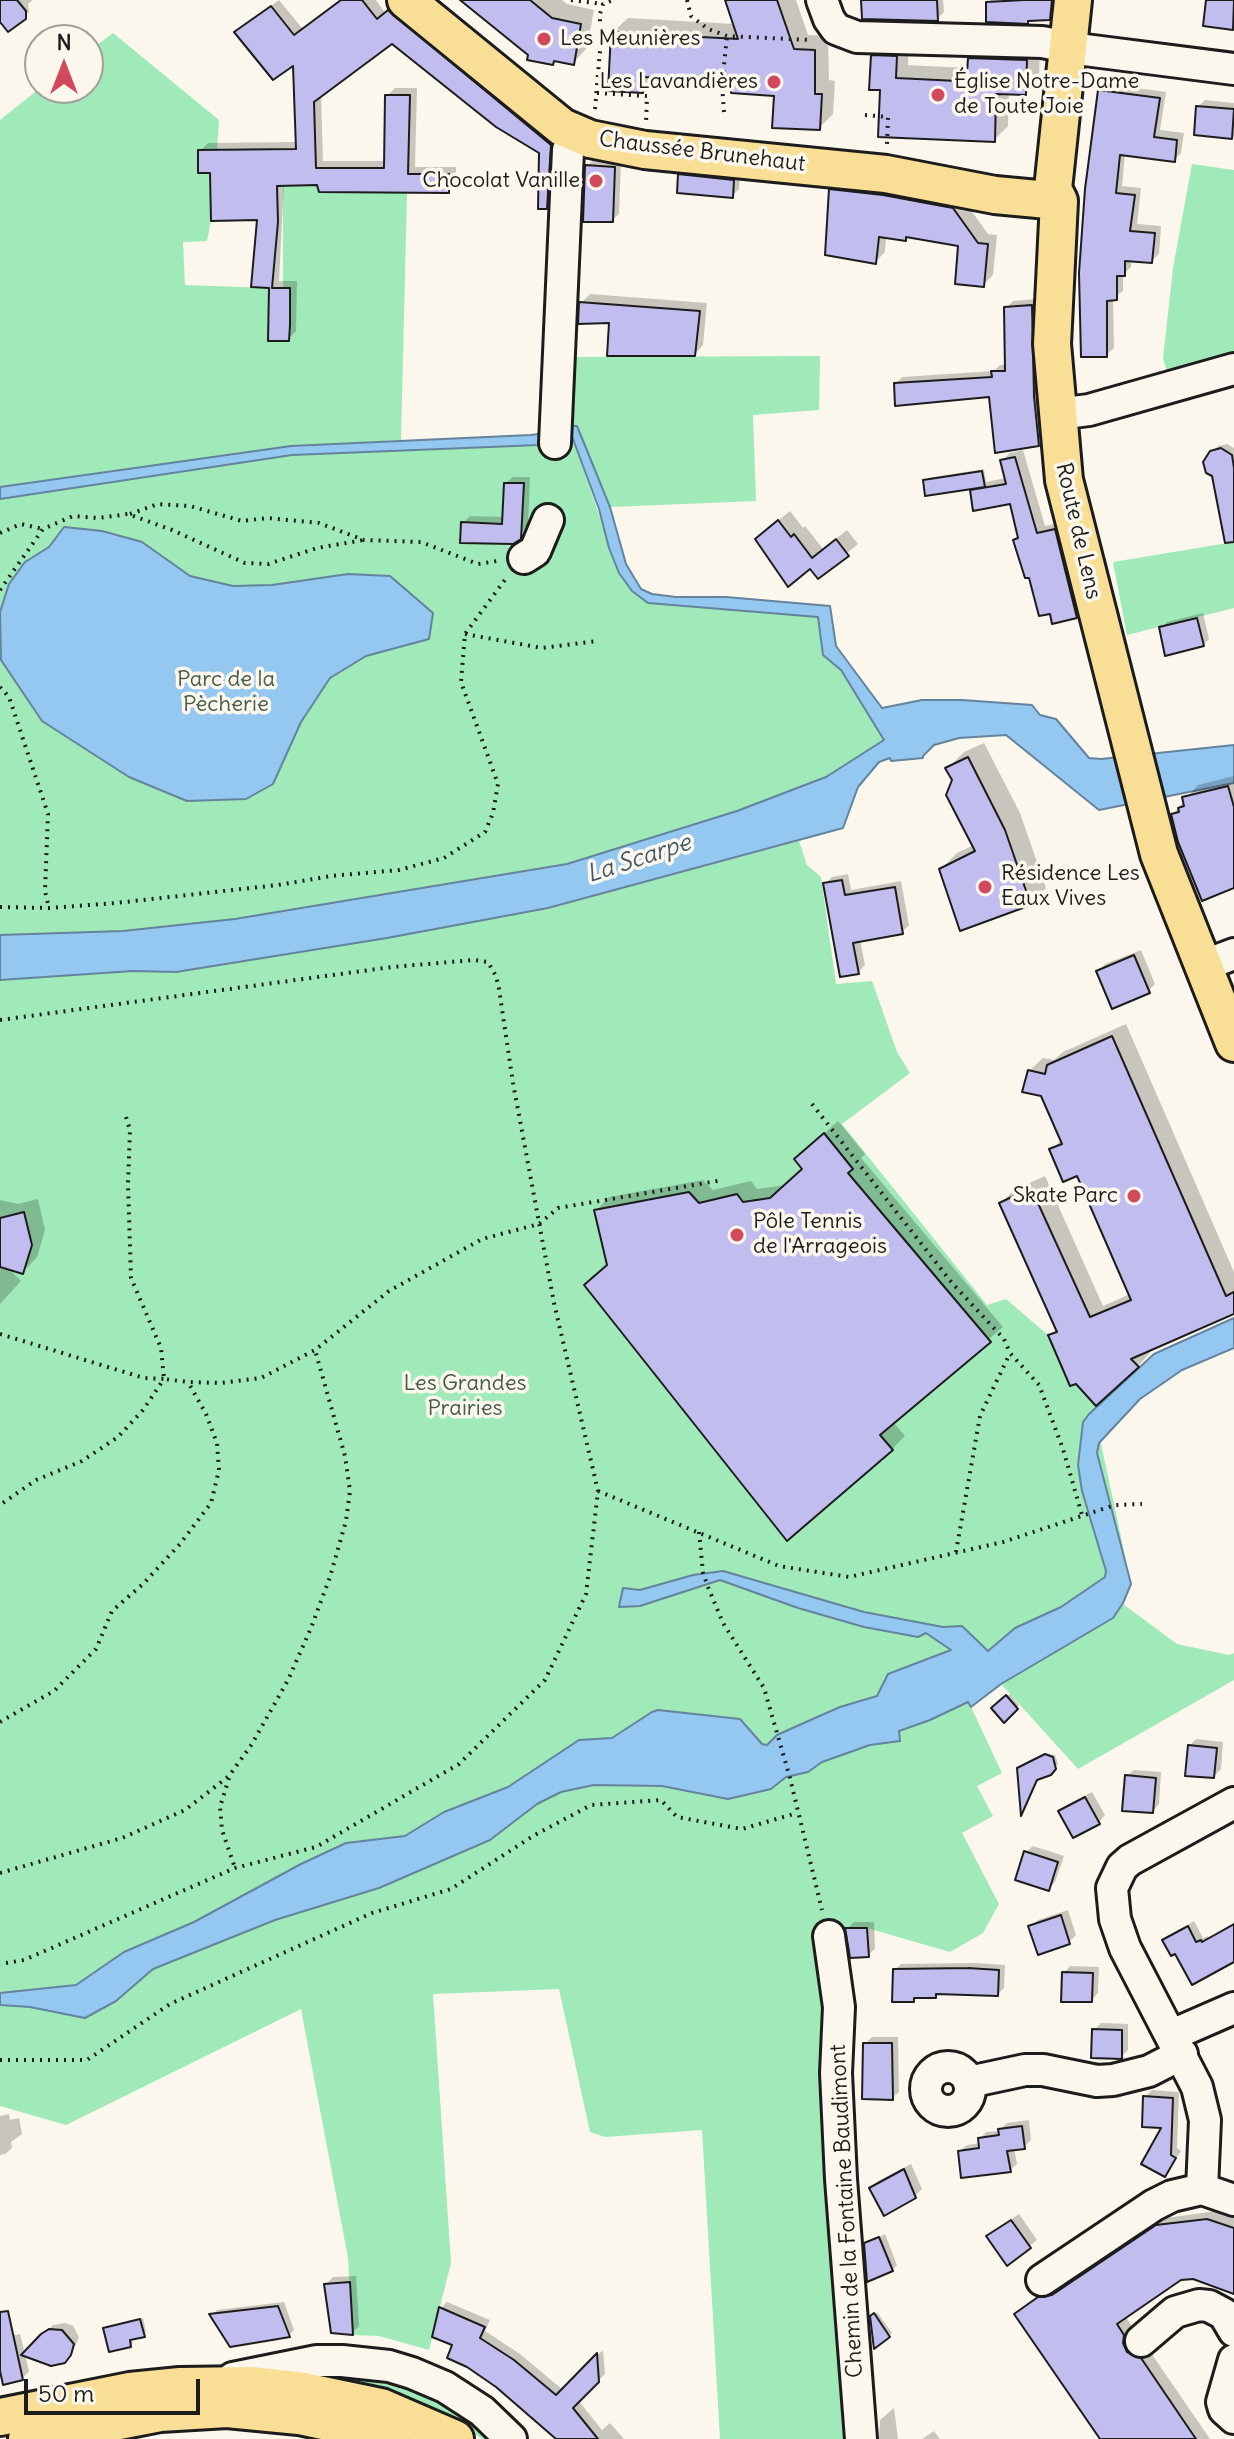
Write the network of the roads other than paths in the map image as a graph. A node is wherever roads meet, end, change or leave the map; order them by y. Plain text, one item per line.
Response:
1 (406, 0) edge
2 (822, 0) edge
3 (1073, 0) edge
4 (1087, 0) edge
5 (1076, 48) junction
6 (1234, 69) edge
7 (582, 136) junction
8 (1059, 210) junction
9 (1234, 369) edge
10 (1057, 414) junction
11 (555, 435) dead end
12 (548, 520) dead end
13 (524, 558) road end
14 (1218, 960) edge
15 (1234, 1043) edge
16 (1234, 1803) edge
17 (829, 1936) road end
18 (1234, 2008) edge
19 (1177, 2044) junction
20 (969, 2082) dead end
21 (1202, 2189) junction
22 (1234, 2200) edge
23 (1042, 2280) dead end
24 (1234, 2331) edge
25 (1141, 2341) dead end
26 (1234, 2360) edge
27 (203, 2385) junction
28 (1228, 2410) edge
29 (0, 2417) edge
30 (322, 2420) junction
31 (27, 2439) edge
32 (362, 2439) edge
33 (391, 2439) edge
34 (455, 2439) edge
35 (511, 2439) edge
36 (861, 2439) edge
37 (1222, 2439) edge

1 - 7 main road, Chaussée Brunehaut
2 - 5 street
3 - 5 main road, Route de Lens
4 - 5 main road
5 - 6 street
5 - 8 main road, Route de Lens
7 - 8 main road, Chaussée Brunehaut
7 - 11 street
8 - 10 main road, Route de Lens
9 - 10 street
10 - 14 main road, Route de Lens
12 - 13 street
14 - 15 main road, Route de Lens
16 - 19 street
17 - 36 street, Chemin de la Fontaine Baudimont
18 - 19 street
19 - 20 street
19 - 21 street
21 - 22 street
21 - 23 street
24 - 25 street
26 - 28 street
27 - 29 main road
27 - 34 main road
27 - 35 street
28 - 37 street
30 - 31 main road
30 - 32 main road
30 - 33 main road

